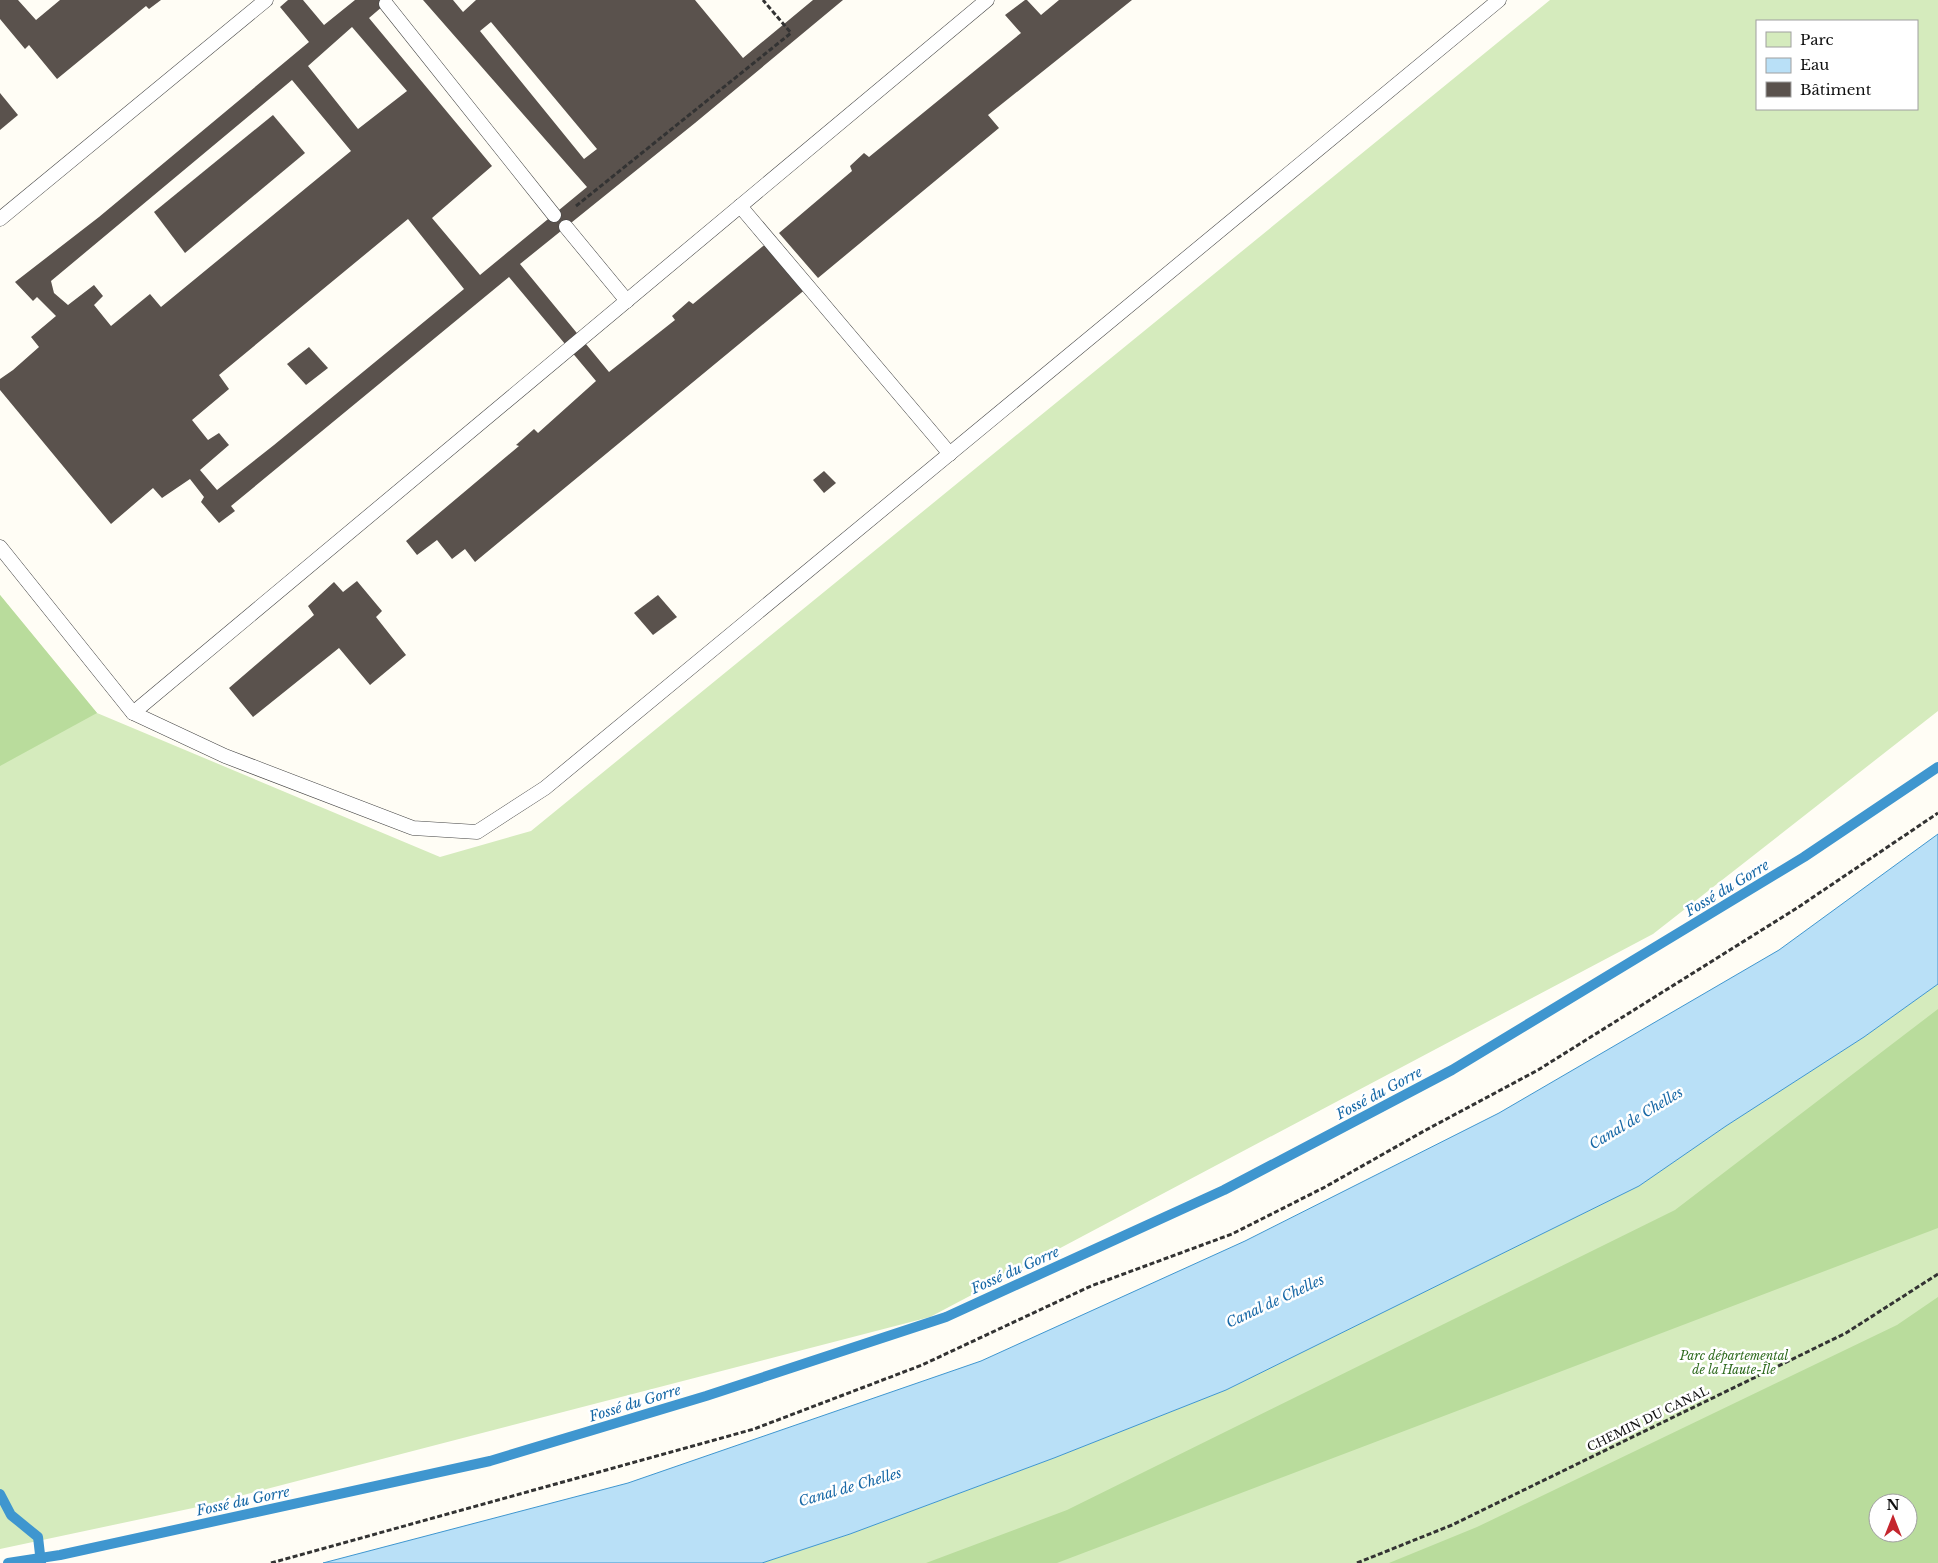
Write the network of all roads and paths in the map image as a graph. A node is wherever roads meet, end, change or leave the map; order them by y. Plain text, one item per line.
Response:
1 (266, 0) edge
2 (763, 0) edge
3 (987, 0) edge
4 (1499, 0) edge
5 (386, 4) dead end
6 (740, 206) junction
7 (575, 207) dead end
8 (554, 215) dead end
9 (0, 219) edge
10 (566, 227) dead end
11 (627, 301) junction
12 (950, 454) junction
13 (0, 547) edge
14 (133, 713) junction
15 (1938, 813) edge
16 (1938, 1274) edge
17 (271, 1563) edge
18 (1357, 1563) edge

1 - 9 lane
2 - 7 path
3 - 6 lane
4 - 12 lane
5 - 8 lane
6 - 11 lane
6 - 12 lane
10 - 11 lane
11 - 14 lane
12 - 14 lane
13 - 14 lane
15 - 17 path
16 - 18 path, CHEMIN DU CANAL

